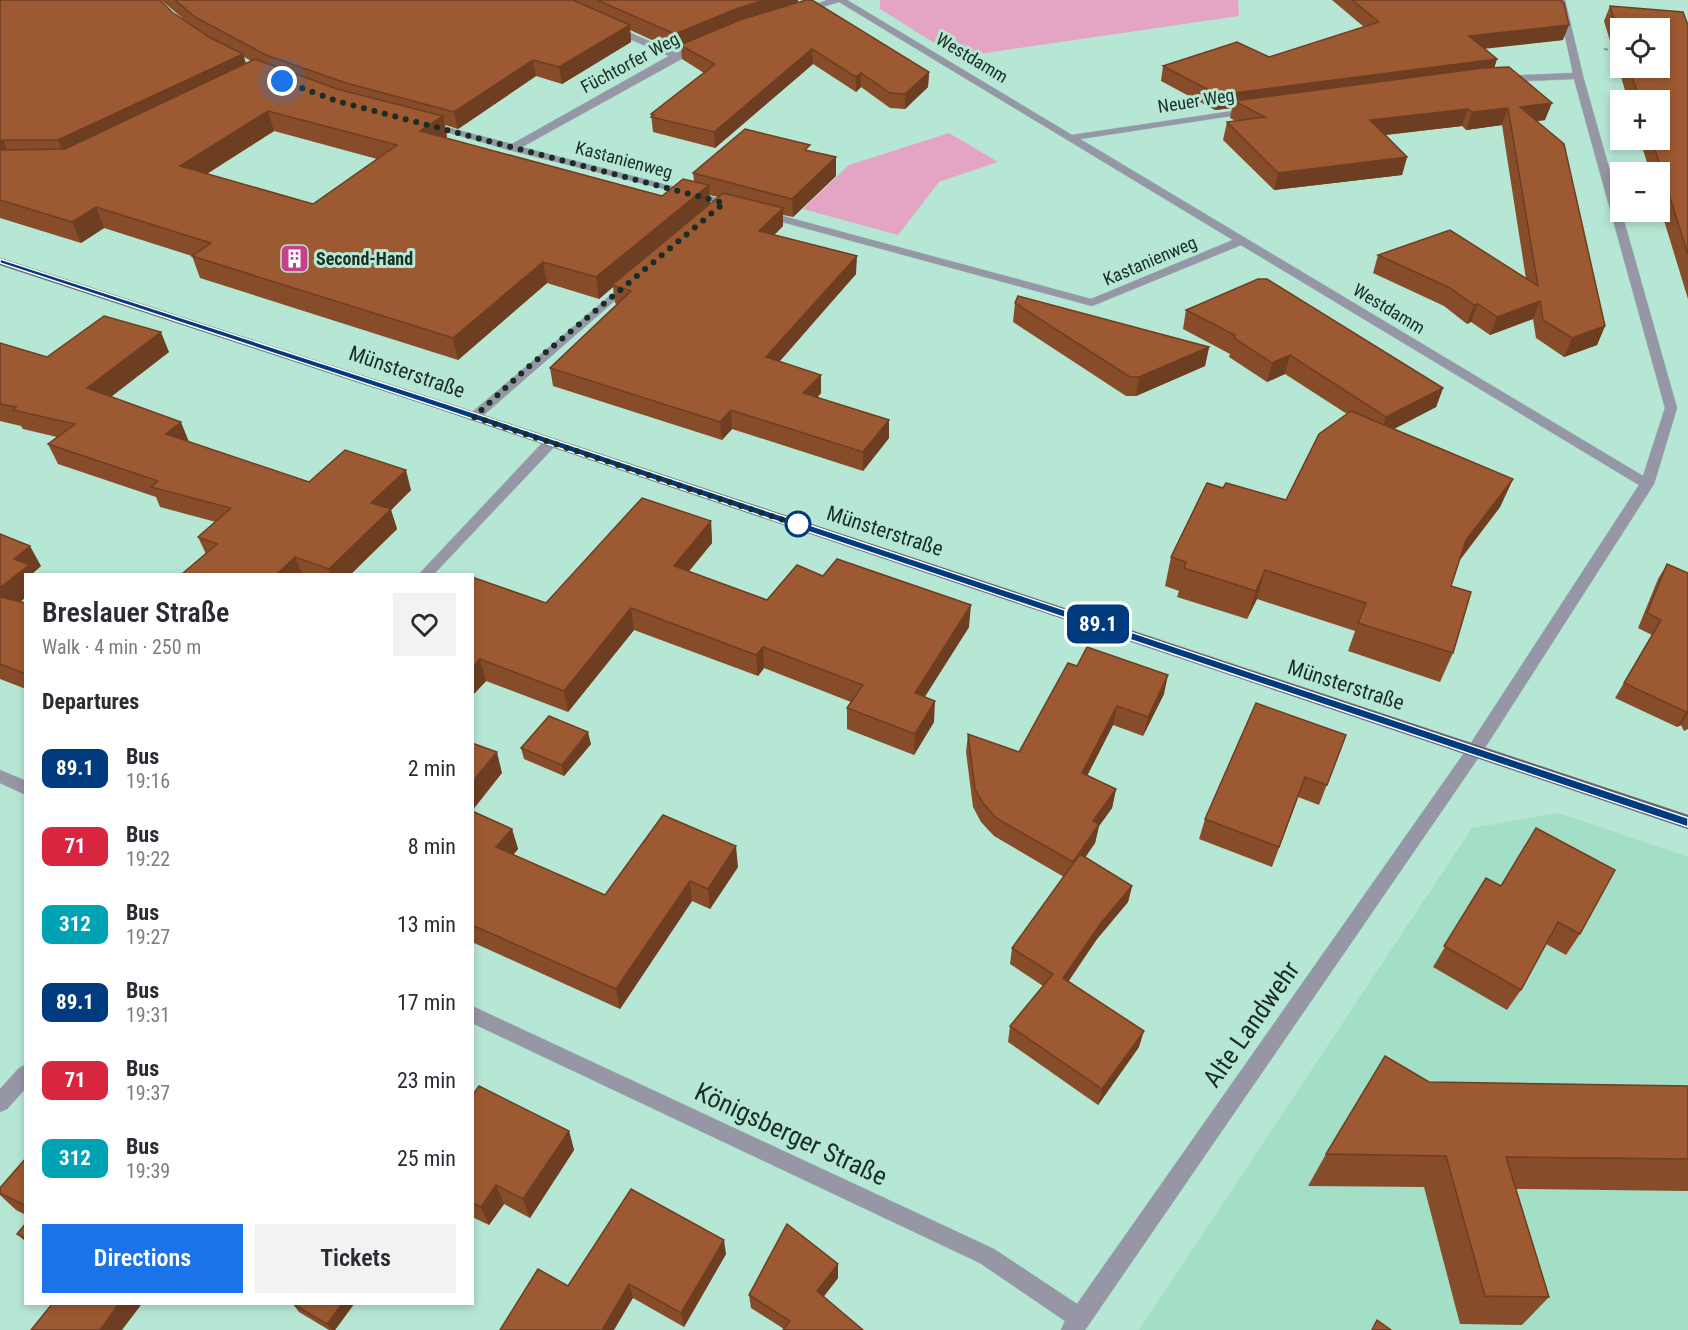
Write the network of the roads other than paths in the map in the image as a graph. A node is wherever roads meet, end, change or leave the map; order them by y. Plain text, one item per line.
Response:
1 (839, 0) edge
2 (1561, 0) edge
3 (793, 13) edge
4 (600, 23) edge
5 (706, 43) edge
6 (676, 56) junction
7 (1578, 76) junction
8 (1488, 79) edge
9 (1258, 108) edge
10 (421, 123) edge
11 (1070, 138) junction
12 (513, 148) junction
13 (1241, 241) junction
14 (0, 261) edge
15 (643, 271) edge
16 (474, 417) junction
17 (550, 442) junction
18 (1647, 484) junction
19 (427, 573) edge
20 (1475, 750) junction
21 (0, 776) edge
22 (24, 788) edge
23 (1688, 822) edge
24 (474, 1015) edge
25 (24, 1076) edge
26 (0, 1103) edge
27 (1075, 1324) edge

1 - 3 street
1 - 11 street, Westdamm
2 - 7 street
4 - 6 street
5 - 6 street, Füchtorfer Weg
6 - 12 street, Füchtorfer Weg
7 - 8 street
7 - 18 street
9 - 11 street, Neuer Weg
10 - 12 street, Kastanienweg
11 - 13 street, Westdamm
12 - 13 street, Kastanienweg
13 - 18 street, Westdamm
14 - 16 main road, Münsterstraße
15 - 16 street
16 - 17 main road, Münsterstraße
17 - 19 street
17 - 20 main road, Münsterstraße
18 - 20 street
20 - 23 main road, Münsterstraße
20 - 27 street, Alte Landwehr
21 - 22 street
24 - 27 street, Königsberger Straße
25 - 26 street

